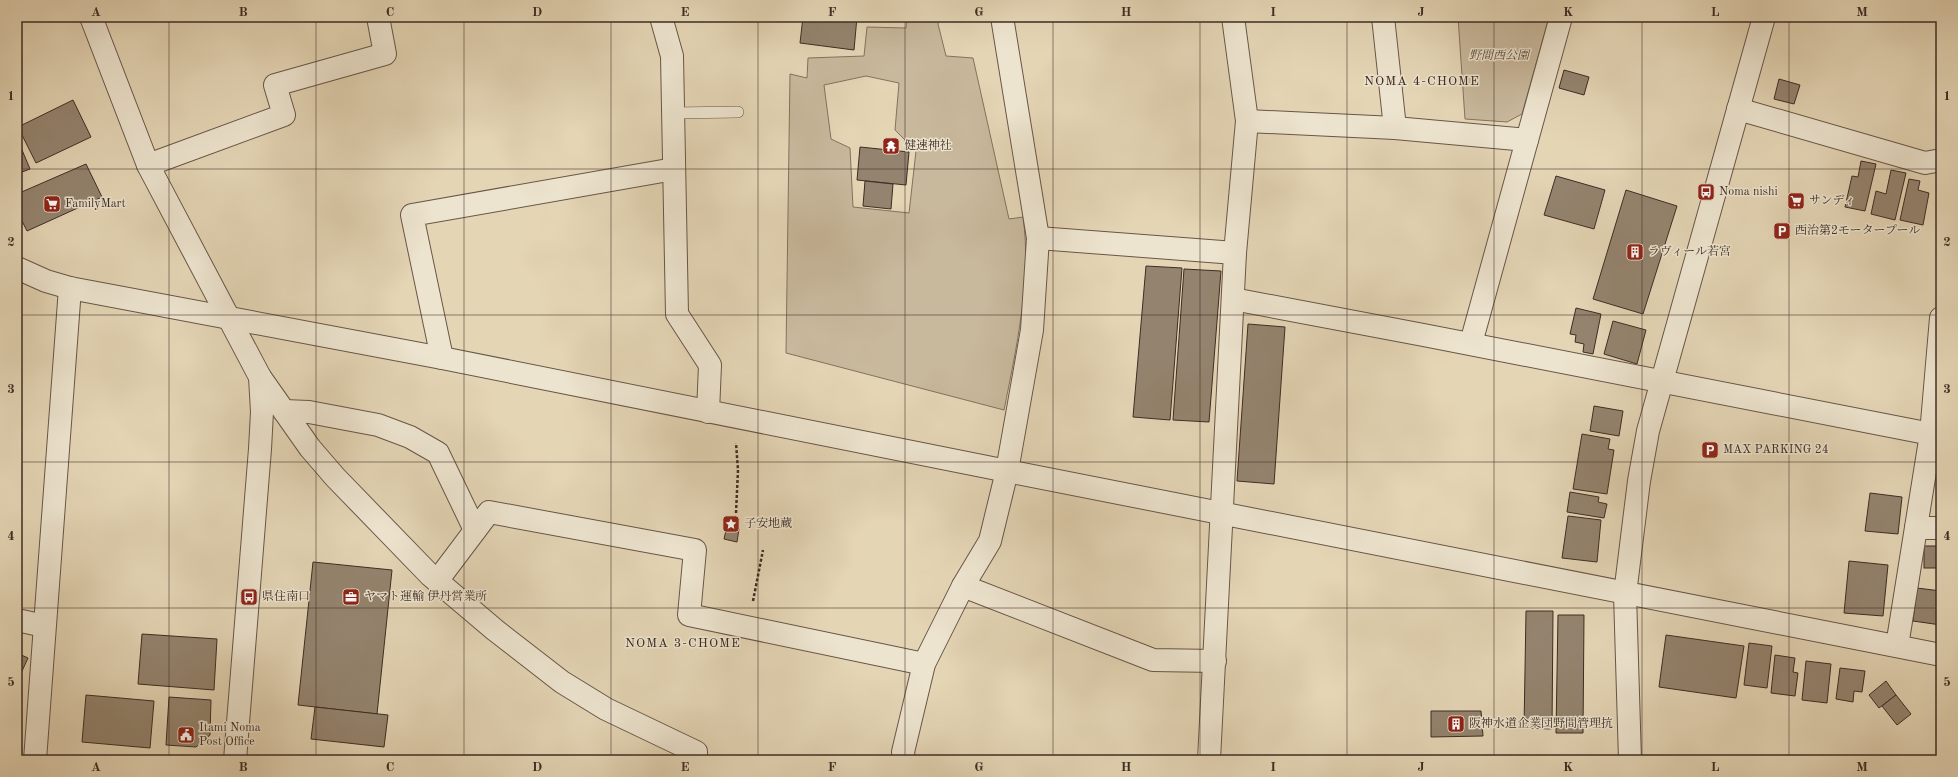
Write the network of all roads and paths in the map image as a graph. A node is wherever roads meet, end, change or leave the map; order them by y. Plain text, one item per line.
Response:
1 (91, 17) edge
2 (378, 17) edge
3 (661, 17) edge
4 (1002, 17) edge
5 (1233, 17) edge
6 (1383, 17) edge
7 (1560, 17) edge
8 (1764, 17) edge
9 (1738, 109) junction
10 (738, 112) dead end
11 (674, 113) junction
12 (1247, 121) junction
13 (1395, 128) junction
14 (1527, 140) junction
15 (1941, 160) edge
16 (148, 165) junction
17 (674, 168) junction
18 (1038, 238) junction
19 (1235, 253) junction
20 (17, 268) edge
21 (70, 288) junction
22 (1234, 299) junction
23 (1941, 318) edge
24 (230, 319) junction
25 (1471, 343) junction
26 (442, 358) junction
27 (260, 377) junction
28 (1662, 382) junction
29 (284, 411) junction
30 (708, 412) junction
31 (735, 416) junction
32 (1931, 434) junction
33 (1007, 471) junction
34 (736, 513) dead end
35 (1222, 514) junction
36 (1916, 528) junction
37 (1941, 528) edge
38 (475, 530) junction
39 (762, 550) dead end
40 (437, 582) junction
41 (963, 586) junction
42 (1626, 594) junction
43 (17, 620) edge
44 (44, 626) junction
45 (748, 627) junction
46 (1897, 646) junction
47 (1941, 655) edge
48 (1215, 661) junction
49 (924, 664) junction
50 (35, 760) edge
51 (235, 760) edge
52 (696, 760) edge
53 (904, 760) edge
54 (1208, 760) edge
55 (1630, 760) edge

1 - 16 street
2 - 16 street
3 - 11 street
4 - 18 street
5 - 12 street
6 - 13 street
7 - 14 street
8 - 9 street
9 - 15 street
9 - 28 street
10 - 11 lane
11 - 17 street
12 - 13 street
12 - 19 street
13 - 14 street
14 - 25 street
16 - 24 street
17 - 26 street
17 - 30 street
18 - 19 street
18 - 33 street
19 - 22 street
20 - 21 street
21 - 24 street
21 - 44 street
22 - 25 street
22 - 35 street
23 - 32 street
24 - 26 street
24 - 27 street
25 - 28 street
26 - 30 street
27 - 29 street
27 - 51 street
28 - 32 street
28 - 42 street
29 - 38 street
29 - 40 street
30 - 31 street
31 - 33 street
31 - 34 path
32 - 36 street
33 - 35 street
33 - 41 street
35 - 42 street
35 - 48 street
36 - 37 street
36 - 46 street
38 - 40 street
38 - 45 street
39 - 45 path
40 - 52 street
41 - 48 street
41 - 49 street
42 - 46 street
42 - 55 street
43 - 44 street
44 - 50 street
45 - 49 street
46 - 47 street
48 - 54 street
49 - 53 street

